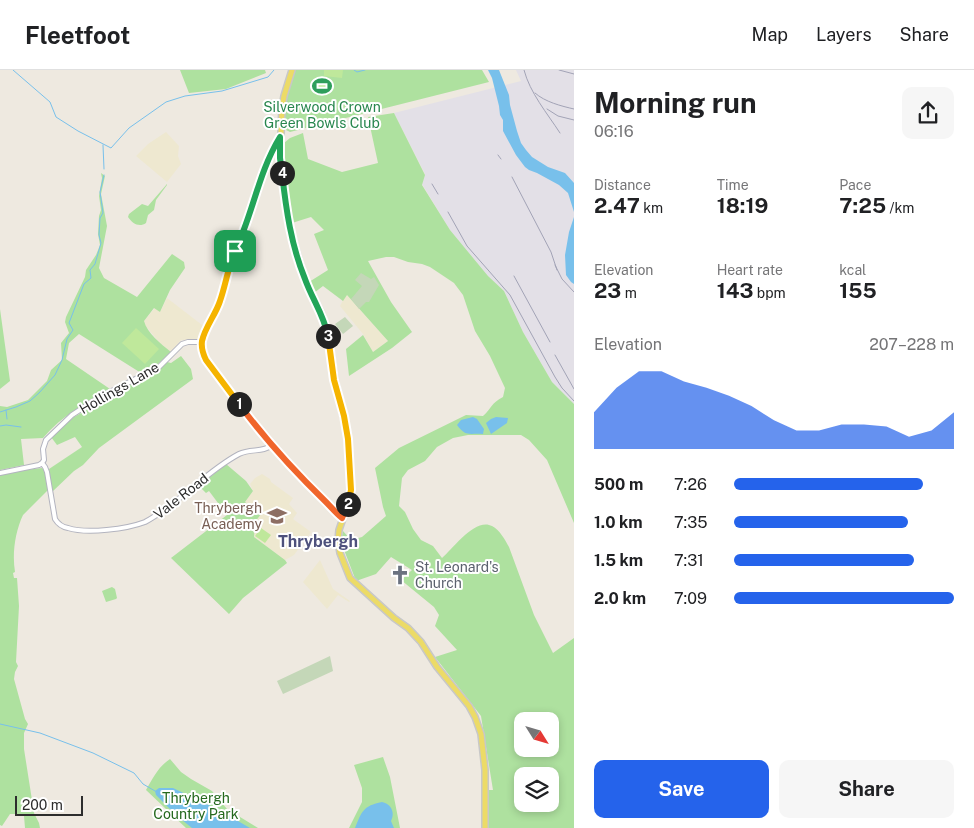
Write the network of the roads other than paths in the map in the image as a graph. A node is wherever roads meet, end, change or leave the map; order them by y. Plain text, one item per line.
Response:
1 (292, 70) edge
2 (280, 137) junction
3 (202, 342) junction
4 (272, 445) junction
5 (42, 463) junction
6 (0, 473) edge
7 (342, 518) junction
8 (485, 828) edge

1 - 2 main road
2 - 3 street
2 - 7 main road
3 - 4 street
3 - 5 street, Hollings Lane
4 - 5 street, Vale Road
4 - 7 street
5 - 6 street
7 - 8 main road

